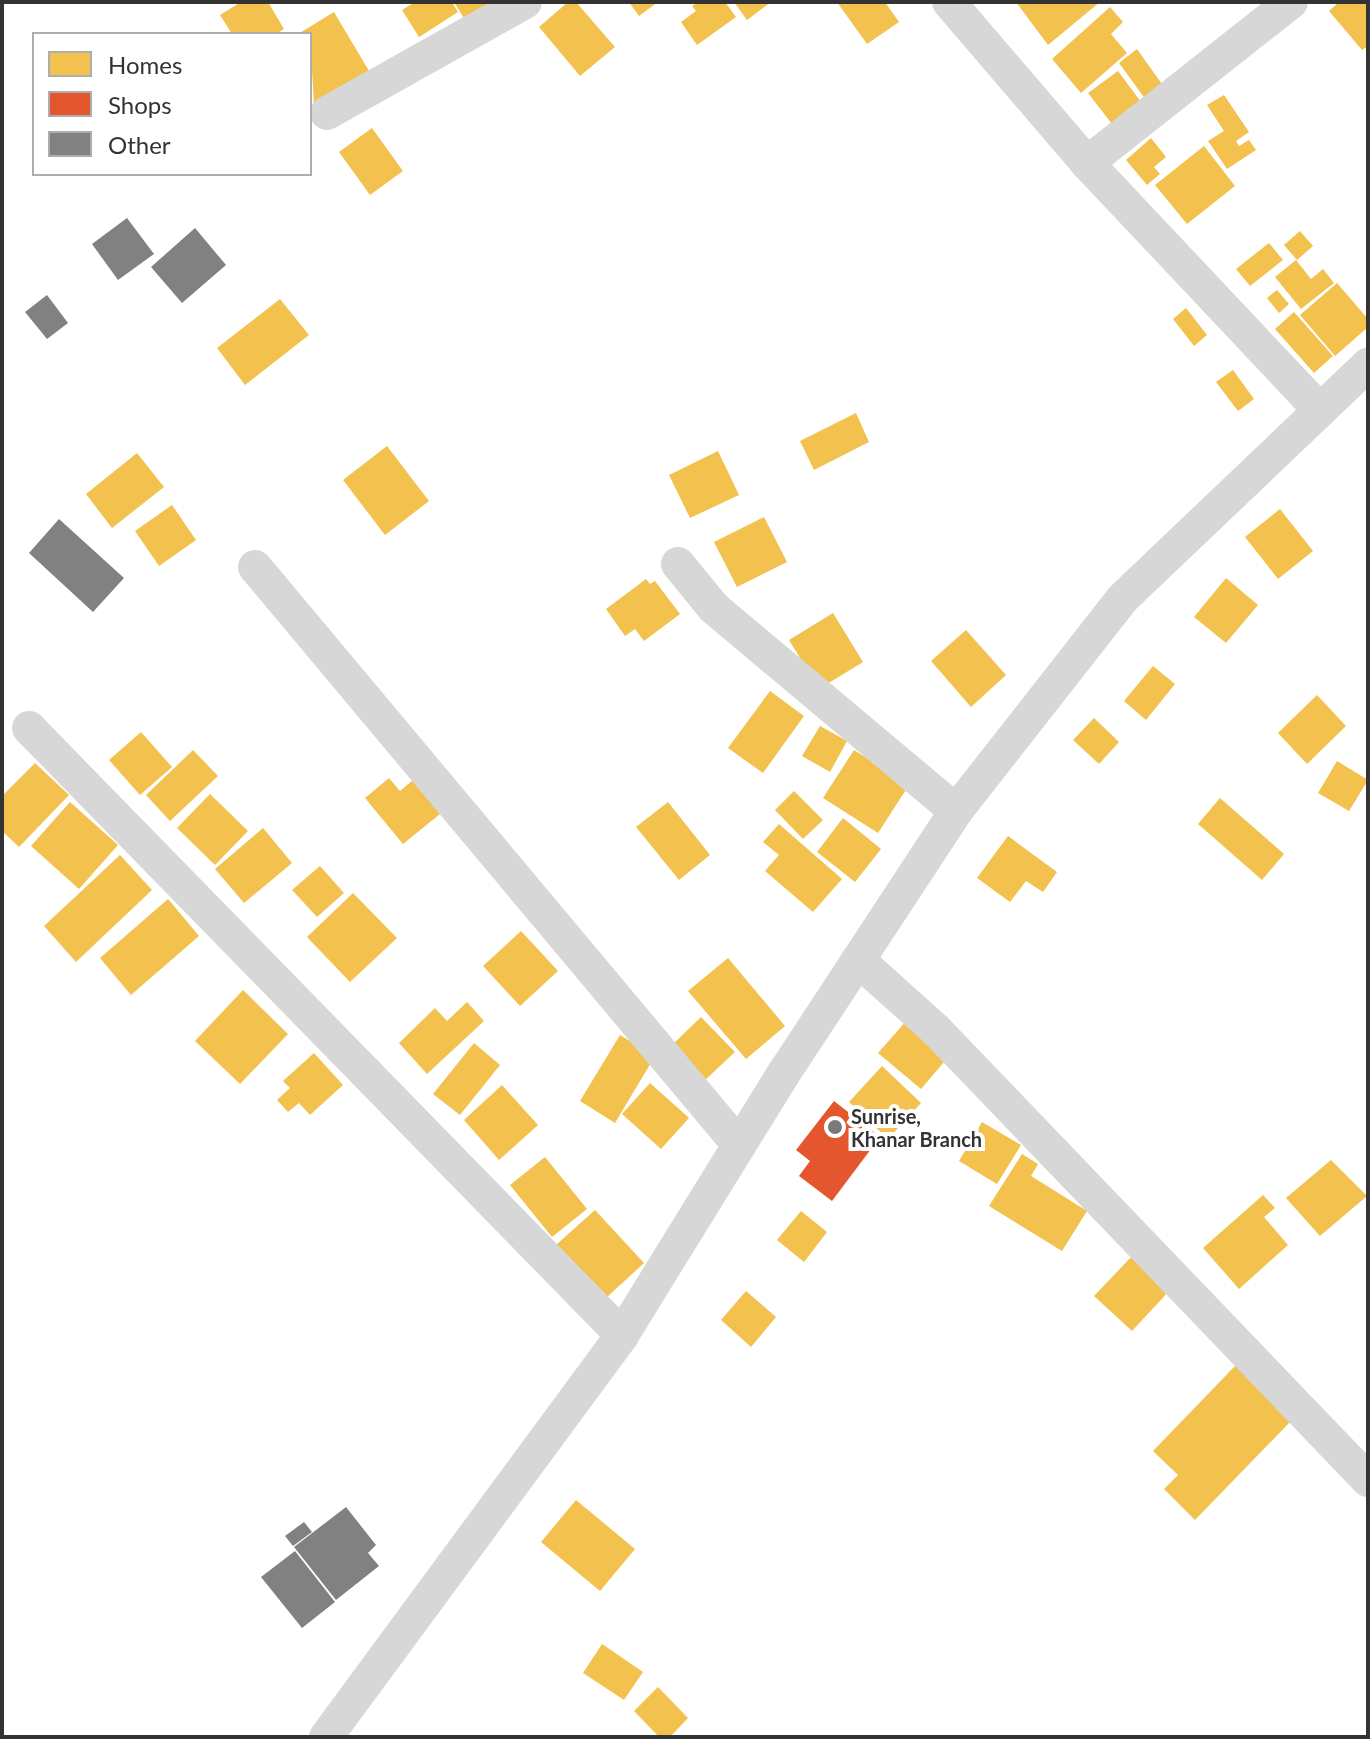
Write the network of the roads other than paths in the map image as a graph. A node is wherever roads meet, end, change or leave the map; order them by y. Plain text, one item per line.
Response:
1 (525, 2) edge
2 (949, 2) edge
3 (1291, 2) edge
4 (327, 113) dead end
5 (1087, 163) junction
6 (1368, 365) edge
7 (1318, 408) junction
8 (678, 564) dead end
9 (255, 567) dead end
10 (29, 728) dead end
11 (956, 811) junction
12 (858, 960) junction
13 (739, 1145) junction
14 (622, 1335) junction
15 (1368, 1480) edge
16 (326, 1737) edge

1 - 4 street
2 - 5 street
3 - 5 street
5 - 7 street
6 - 7 street
7 - 11 street
8 - 11 street
9 - 13 street
10 - 14 street
11 - 12 street
12 - 13 street
12 - 15 street
13 - 14 street
14 - 16 street

